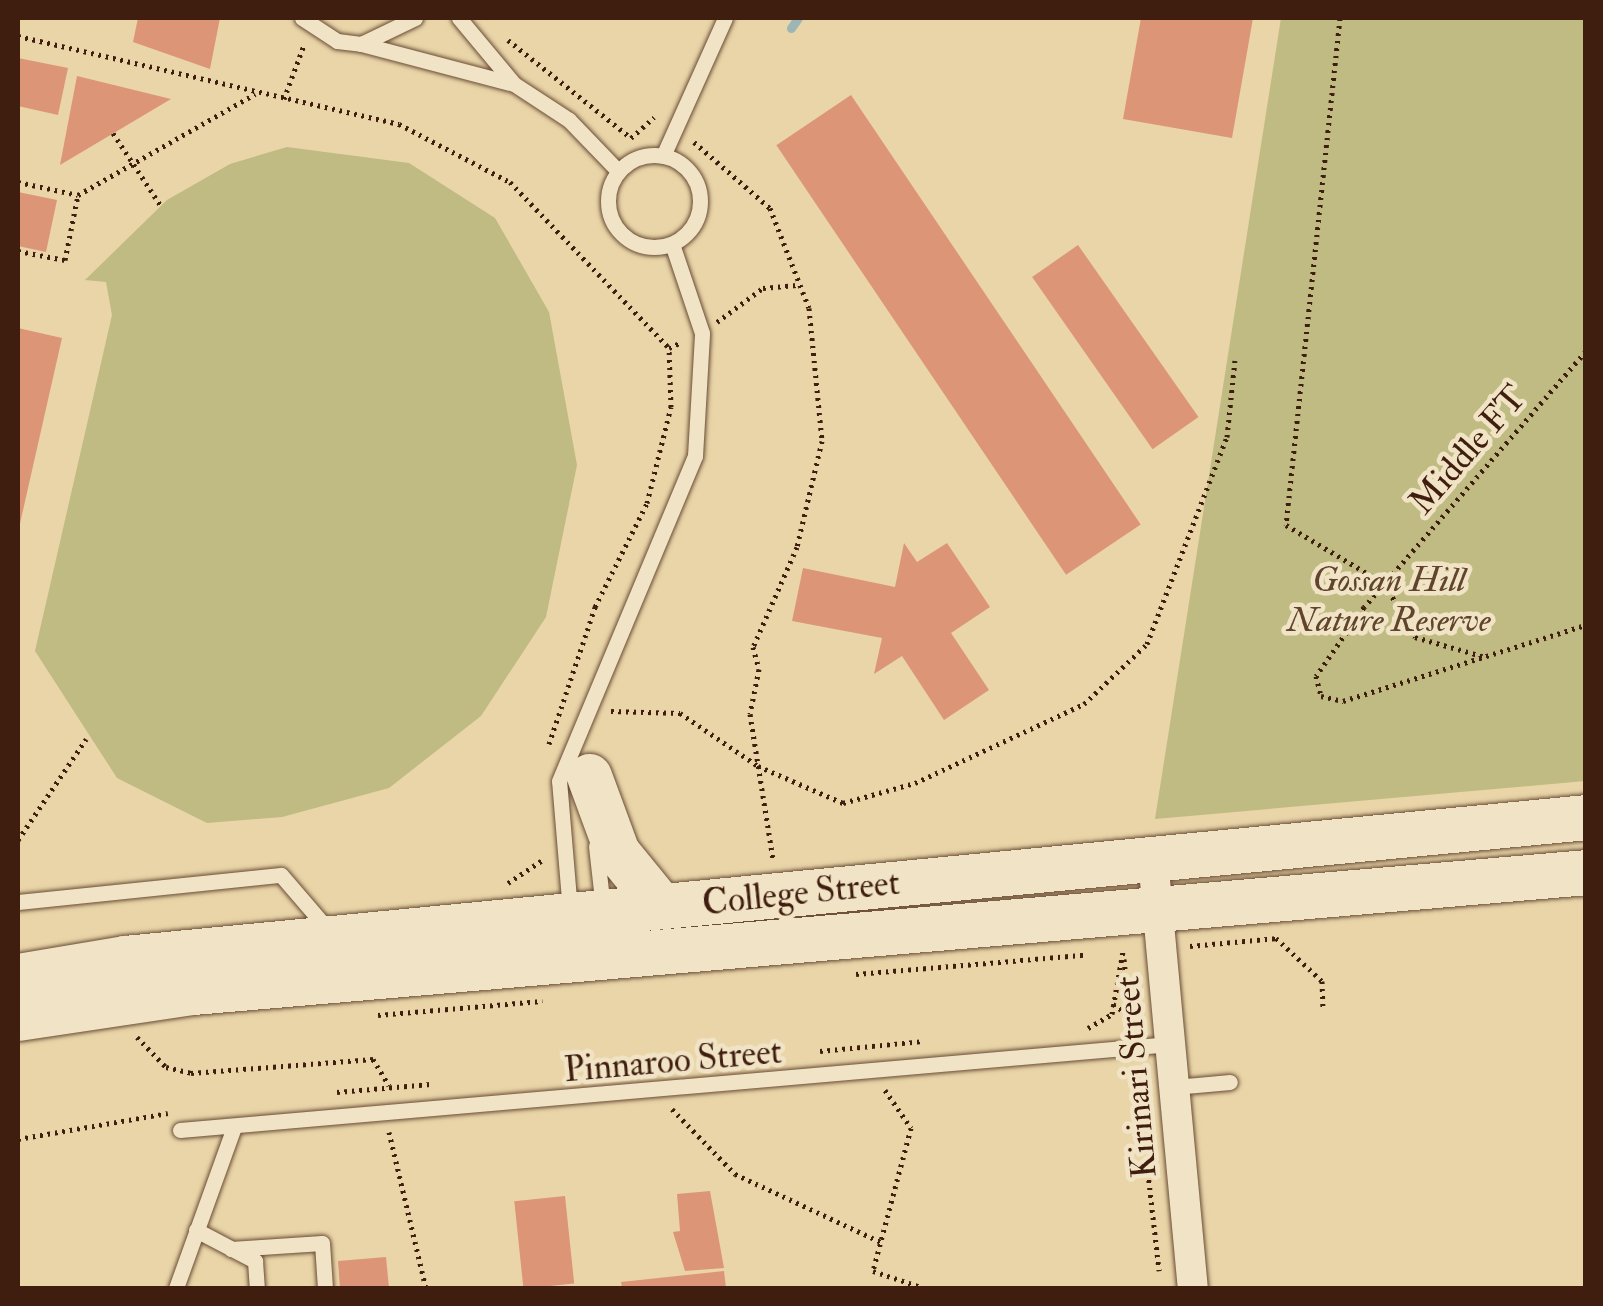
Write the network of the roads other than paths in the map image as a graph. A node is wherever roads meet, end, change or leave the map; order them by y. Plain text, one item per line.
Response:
1 (302, 18) edge
2 (415, 18) edge
3 (460, 18) edge
4 (725, 18) edge
5 (361, 44) junction
6 (514, 84) junction
7 (663, 156) junction
8 (618, 172) junction
9 (672, 244) junction
10 (580, 717) junction
11 (589, 776) junction
12 (1586, 817) edge
13 (1154, 859) junction
14 (1586, 872) edge
15 (18, 902) edge
16 (661, 906) junction
17 (1157, 910) junction
18 (590, 932) junction
19 (334, 938) junction
20 (18, 976) edge
21 (18, 1018) edge
22 (1170, 1044) junction
23 (1230, 1082) dead end
24 (1174, 1087) junction
25 (180, 1130) dead end
26 (234, 1130) junction
27 (196, 1230) junction
28 (231, 1249) junction
29 (176, 1288) edge
30 (257, 1288) edge
31 (325, 1288) edge
32 (1194, 1288) edge

1 - 5 lane
2 - 5 lane
3 - 6 lane
4 - 7 lane
5 - 6 lane
6 - 8 lane
7 - 8 lane
7 - 9 lane
8 - 9 lane
9 - 10 lane
10 - 11 lane
10 - 18 lane
11 - 16 street
11 - 18 lane
12 - 13 street, College Street
13 - 16 street, College Street
13 - 17 street, Kirinari Street
14 - 17 street, College Street
15 - 19 lane
16 - 18 street, College Street
17 - 18 street, College Street
17 - 22 street, Kirinari Street
18 - 19 street, College Street
18 - 21 street, College Street
19 - 20 street, College Street
22 - 24 street, Kirinari Street
22 - 26 lane, Pinnaroo Street
23 - 24 lane
24 - 32 street, Kirinari Street
25 - 26 lane, Pinnaroo Street
26 - 27 lane
27 - 28 lane
27 - 29 lane
28 - 30 lane
28 - 31 lane

